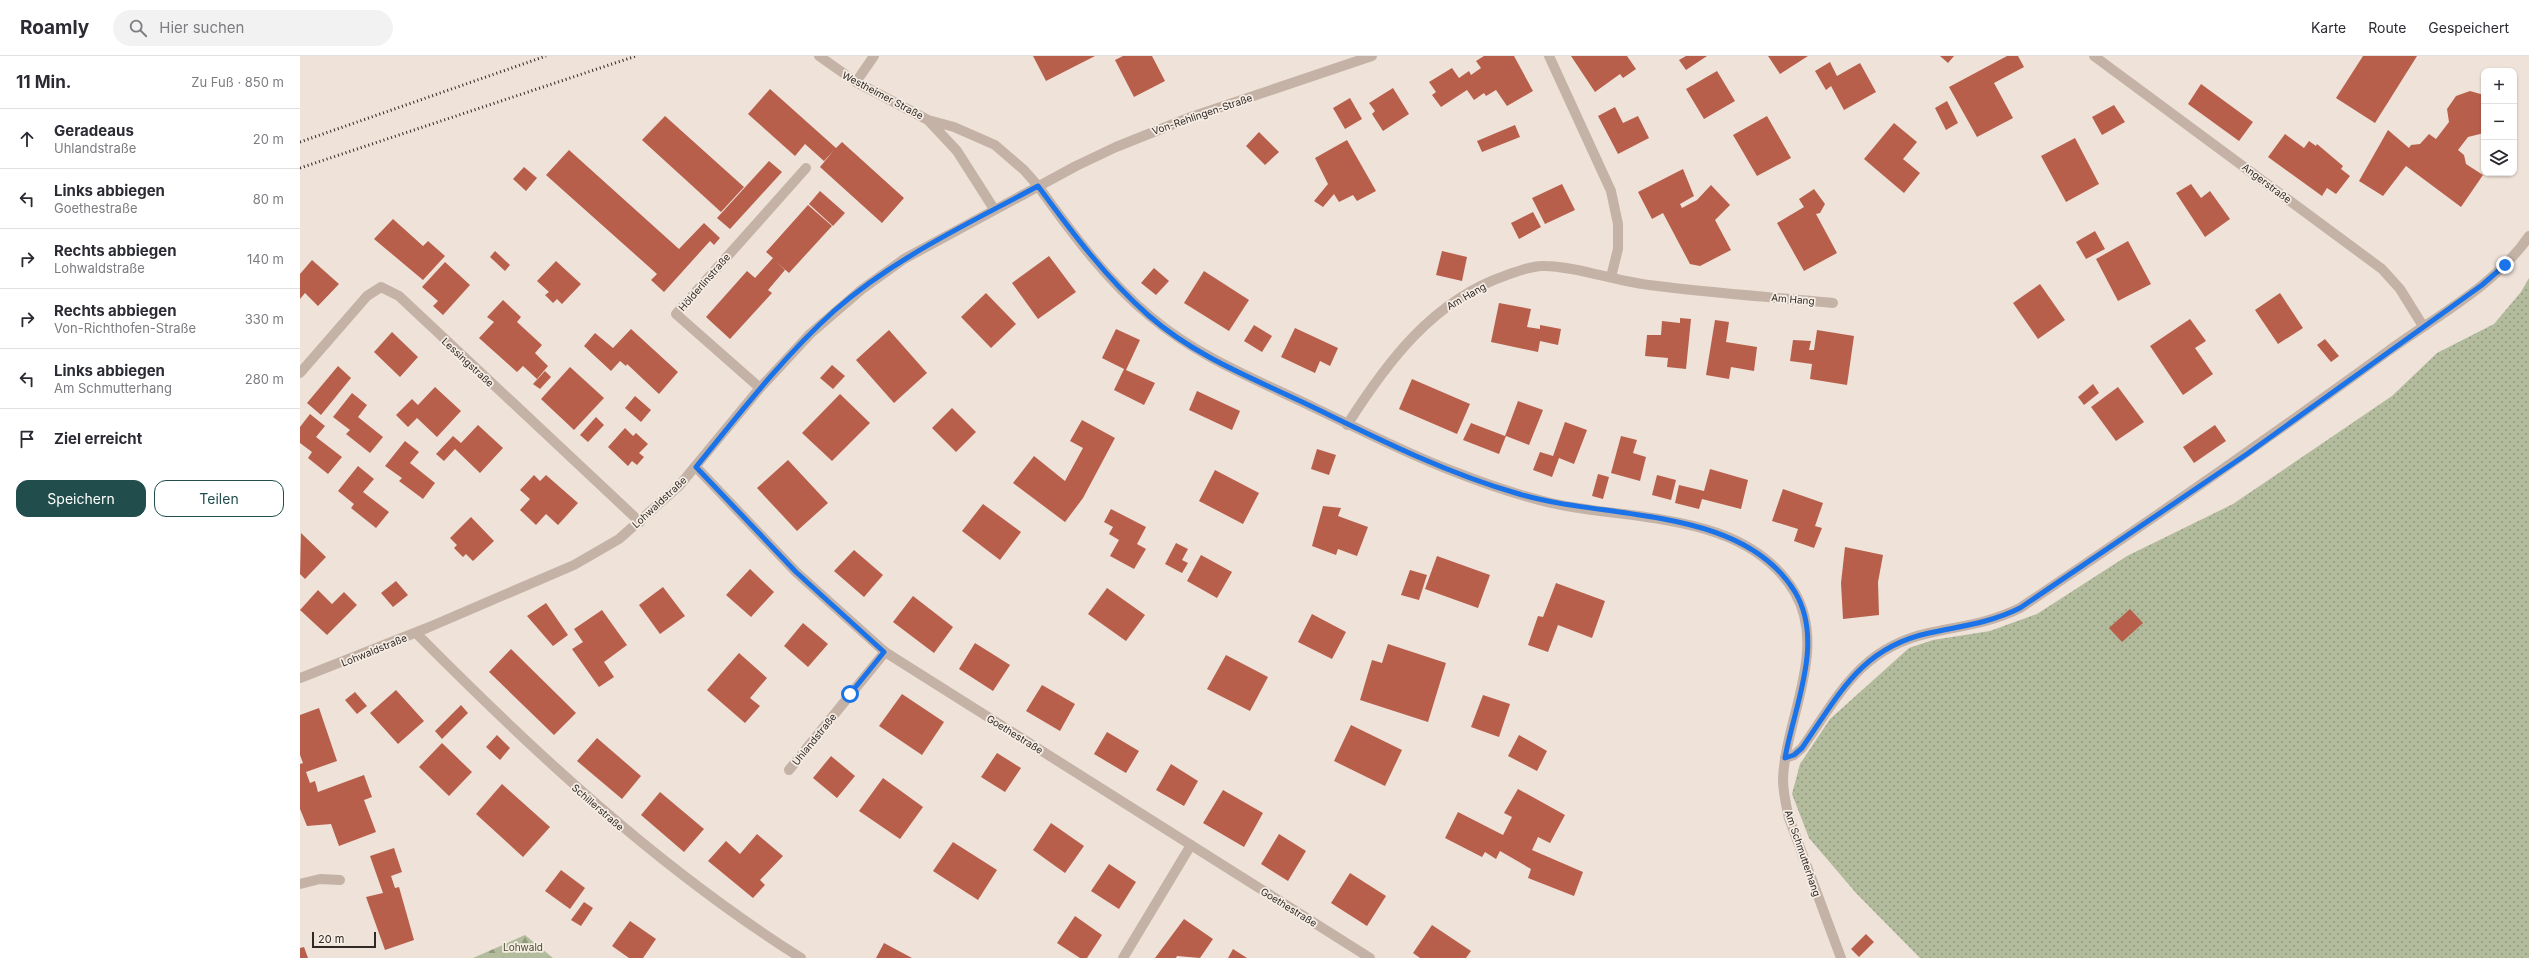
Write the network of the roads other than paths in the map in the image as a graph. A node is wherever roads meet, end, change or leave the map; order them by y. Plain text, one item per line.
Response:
1 (818, 56) edge
2 (874, 56) edge
3 (1372, 56) edge
4 (1549, 56) edge
5 (2094, 56) edge
6 (856, 82) junction
7 (928, 120) junction
8 (806, 168) dead end
9 (1038, 186) junction
10 (994, 209) junction
11 (2529, 236) edge
12 (1611, 278) junction
13 (1833, 303) dead end
14 (2423, 326) junction
15 (300, 373) edge
16 (760, 388) junction
17 (1347, 425) junction
18 (696, 467) junction
19 (640, 522) junction
20 (416, 633) junction
21 (884, 652) junction
22 (300, 678) edge
23 (1785, 758) junction
24 (788, 770) dead end
25 (1191, 845) junction
26 (340, 880) dead end
27 (300, 884) edge
28 (801, 958) edge
29 (1122, 958) edge
30 (1370, 958) edge
31 (1841, 958) edge

1 - 6 street, Westheimer Straße
2 - 6 street
3 - 9 street, Von-Rehlingen-Straße
4 - 12 street
5 - 14 street, Angerstraße
6 - 7 street, Westheimer Straße
7 - 9 street, Westheimer Straße
7 - 10 street, Westheimer Straße
8 - 16 street, Hölderlinstraße
9 - 10 street, Lohwaldstraße
9 - 17 street, Westheimer Straße
10 - 16 street, Lohwaldstraße
11 - 14 street
12 - 13 street, Am Hang
12 - 17 street, Am Hang
14 - 23 street
15 - 19 street, Lessingstraße
16 - 18 street, Lohwaldstraße
17 - 23 street, Am Schmutterhang
18 - 19 street, Lohwaldstraße
18 - 21 street, Goethestraße
19 - 20 street, Lohwaldstraße
20 - 22 street, Lohwaldstraße
20 - 28 street, Schillerstraße
21 - 24 street, Uhlandstraße
21 - 25 street, Goethestraße
23 - 31 street, Am Schmutterhang
25 - 29 street
25 - 30 street, Goethestraße
26 - 27 street

